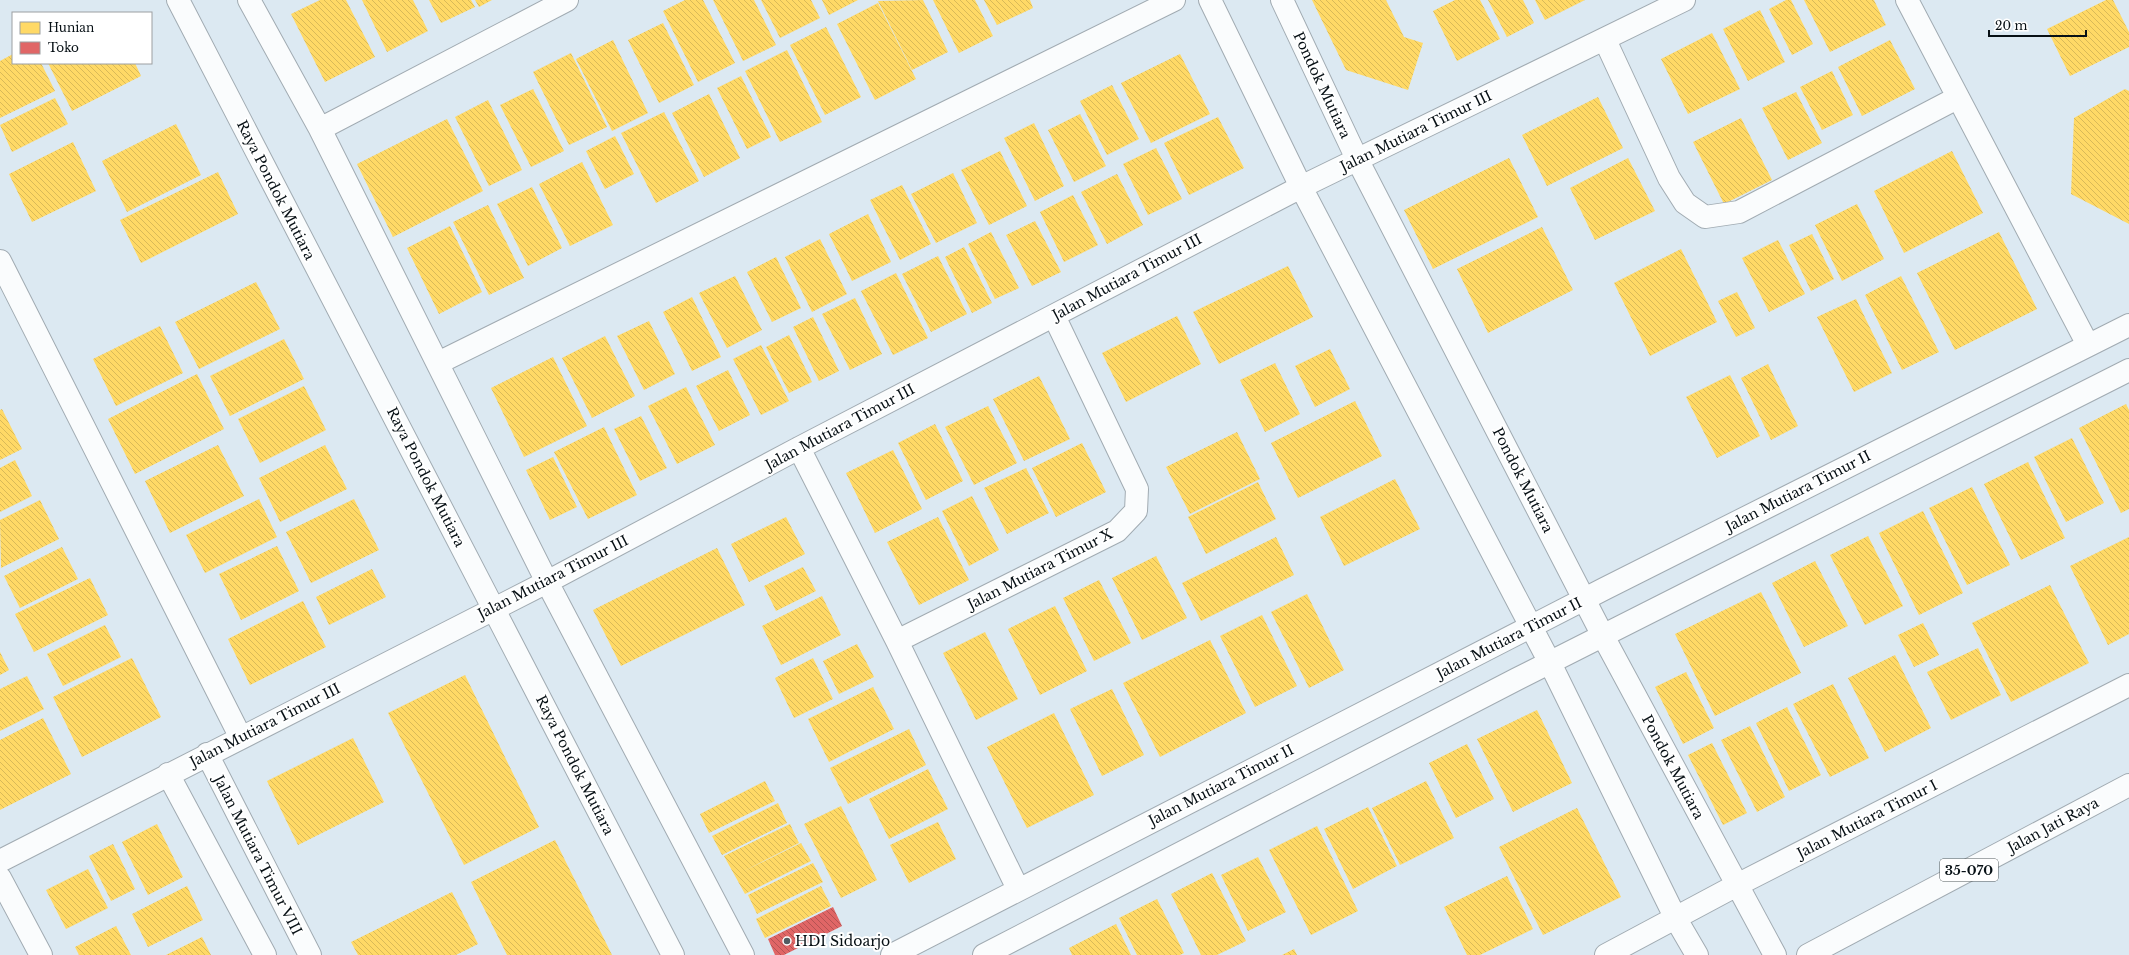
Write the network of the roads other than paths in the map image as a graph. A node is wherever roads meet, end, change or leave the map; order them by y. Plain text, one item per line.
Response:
1 (178, 0) edge
2 (249, 0) edge
3 (567, 0) edge
4 (1174, 0) edge
5 (1210, 0) edge
6 (1282, 0) edge
7 (1684, 0) edge
8 (1907, 0) edge
9 (1605, 40) junction
10 (1957, 98) junction
11 (320, 129) junction
12 (1357, 159) junction
13 (1301, 187) junction
14 (0, 261) edge
15 (1054, 316) junction
16 (2129, 325) edge
17 (2088, 345) junction
18 (438, 363) junction
19 (2129, 370) edge
20 (799, 448) junction
21 (547, 582) junction
22 (1585, 599) junction
23 (494, 608) junction
24 (1531, 628) junction
25 (1603, 636) junction
26 (897, 640) junction
27 (1550, 663) junction
28 (2129, 685) edge
29 (241, 738) junction
30 (207, 754) junction
31 (168, 774) junction
32 (2129, 785) edge
33 (0, 861) edge
34 (0, 878) edge
35 (1737, 885) junction
36 (1018, 889) junction
37 (1676, 919) junction
38 (41, 955) edge
39 (265, 955) edge
40 (310, 955) edge
41 (673, 955) edge
42 (743, 955) edge
43 (892, 955) edge
44 (984, 955) edge
45 (1606, 955) edge
46 (1697, 955) edge
47 (1775, 955) edge
48 (1808, 955) edge

1 - 23 street, Raya Pondok Mutiara
2 - 11 street
3 - 11 street
4 - 18 street
5 - 13 street
6 - 12 street, Pondok Mutiara
7 - 9 street, Jalan Mutiara Timur III
8 - 10 street
9 - 10 street
9 - 12 street, Jalan Mutiara Timur III
10 - 17 street
11 - 18 street
12 - 13 street, Jalan Mutiara Timur III
12 - 22 street, Pondok Mutiara
13 - 15 street, Jalan Mutiara Timur III
13 - 24 street
14 - 29 street
15 - 20 street, Jalan Mutiara Timur III
15 - 26 street, Jalan Mutiara Timur X
16 - 17 street, Jalan Mutiara Timur II
17 - 22 street, Jalan Mutiara Timur II
18 - 21 street
19 - 25 street
20 - 21 street, Jalan Mutiara Timur III
20 - 26 street
21 - 23 street, Jalan Mutiara Timur III
21 - 42 street
22 - 24 street, Jalan Mutiara Timur II
22 - 25 street, Pondok Mutiara
23 - 29 street, Jalan Mutiara Timur III
23 - 41 street, Raya Pondok Mutiara
24 - 27 street
24 - 36 street, Jalan Mutiara Timur II
25 - 27 street
25 - 35 street, Pondok Mutiara
26 - 36 street
27 - 37 street
27 - 44 street
28 - 35 street, Jalan Mutiara Timur I
29 - 30 street, Jalan Mutiara Timur III
30 - 31 street, Jalan Mutiara Timur III
30 - 40 street, Jalan Mutiara Timur VIII
31 - 33 street, Jalan Mutiara Timur III
31 - 39 street
32 - 48 street, Jalan Jati Raya / 35-070
34 - 38 street
35 - 37 street, Jalan Mutiara Timur I
35 - 47 street, Pondok Mutiara
36 - 43 street, Jalan Mutiara Timur II
37 - 45 street, Jalan Mutiara Timur I
37 - 46 street

